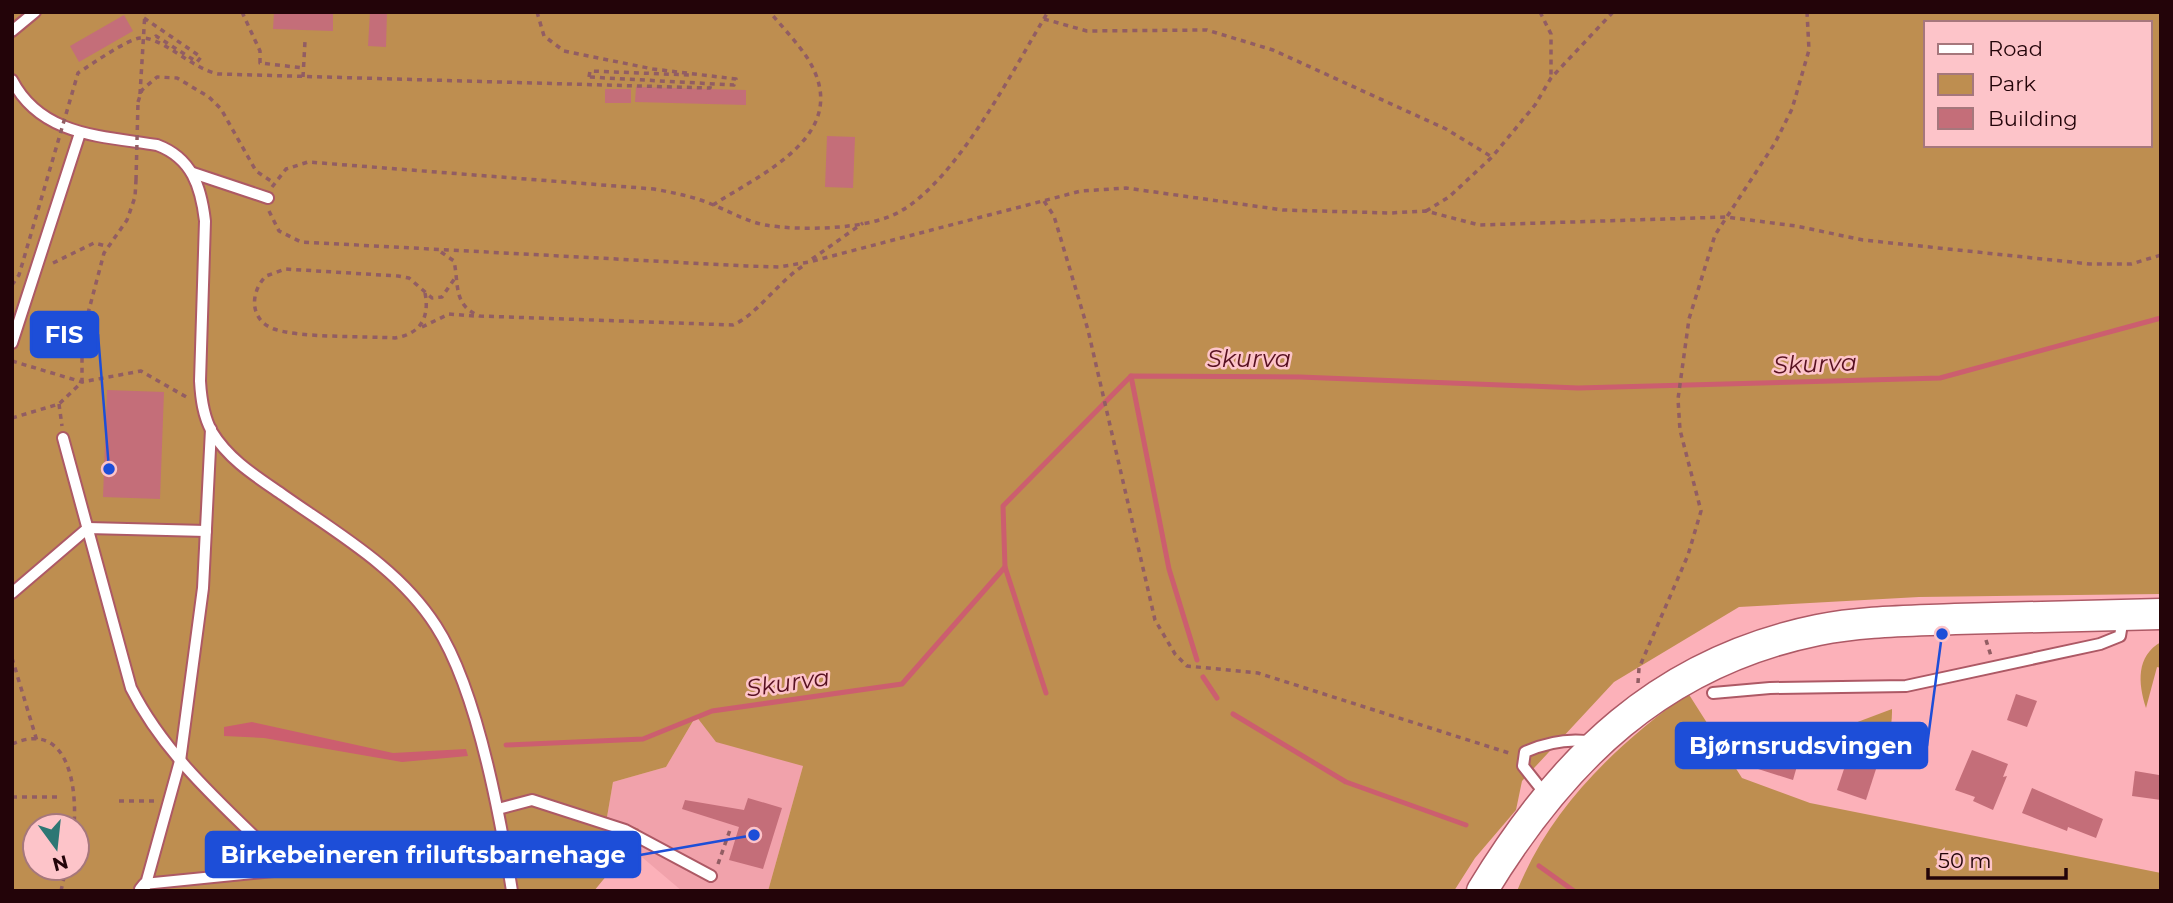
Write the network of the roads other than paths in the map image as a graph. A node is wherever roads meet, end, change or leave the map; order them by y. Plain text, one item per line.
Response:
1 (36, 12) edge
2 (12, 31) edge
3 (12, 80) edge
4 (80, 133) junction
5 (194, 173) junction
6 (268, 198) road end
7 (12, 343) edge
8 (211, 429) junction
9 (63, 438) road end
10 (88, 527) junction
11 (206, 531) junction
12 (12, 593) edge
13 (2161, 614) edge
14 (2124, 615) junction
15 (1713, 693) dead end
16 (1596, 743) junction
17 (180, 761) junction
18 (1547, 797) junction
19 (498, 809) junction
20 (505, 848) junction
21 (288, 869) junction
22 (711, 876) road end
23 (142, 888) edge
24 (512, 891) edge
25 (1482, 891) edge

1 - 2 lane
3 - 4 lane
4 - 5 lane
4 - 7 lane
5 - 6 lane
5 - 8 lane
8 - 11 lane
8 - 19 lane
9 - 10 lane
10 - 11 lane
10 - 12 lane
10 - 17 lane
11 - 17 lane
13 - 14 main road
14 - 15 lane
14 - 16 main road
16 - 18 main road
16 - 18 lane
17 - 21 lane
17 - 23 lane
18 - 25 main road
19 - 20 lane
19 - 22 lane
20 - 21 lane
20 - 24 lane
21 - 23 lane

